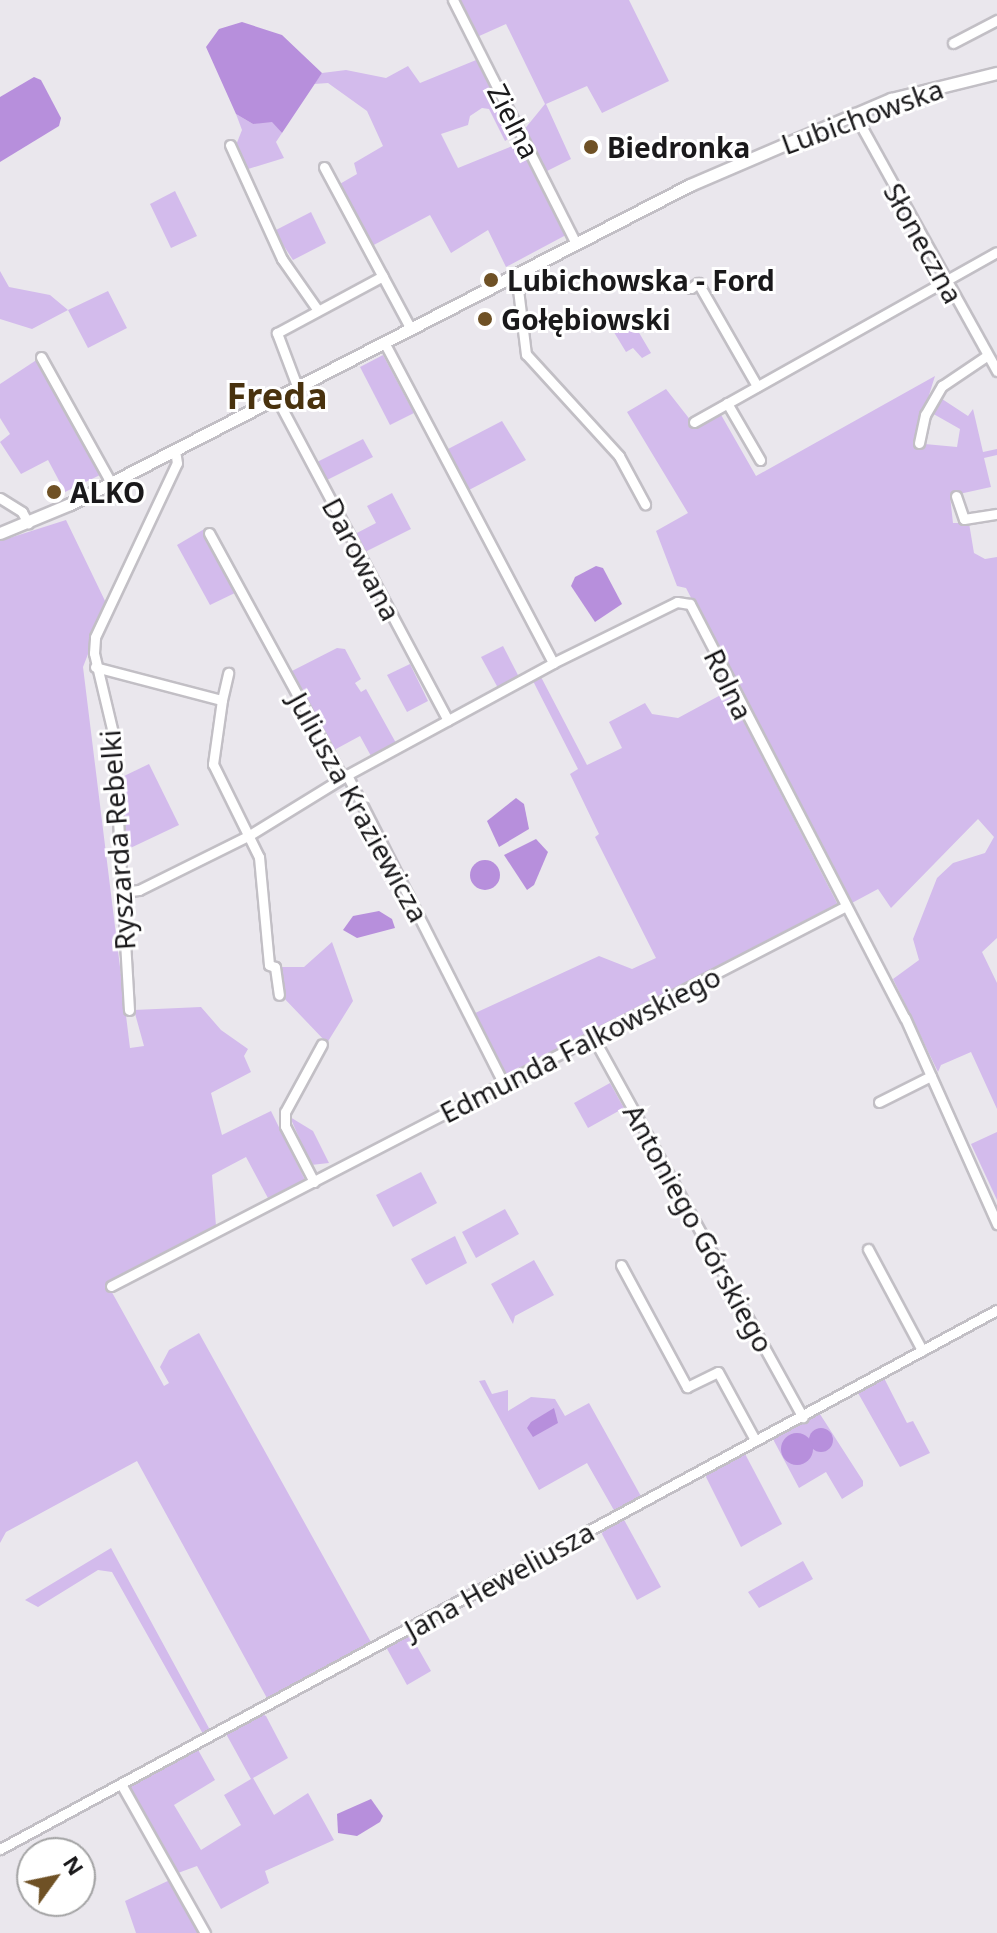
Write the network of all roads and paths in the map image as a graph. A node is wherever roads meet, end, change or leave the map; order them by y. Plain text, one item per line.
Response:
1 (453, 0) edge
2 (997, 20) edge
3 (953, 43) dead end
4 (997, 73) edge
5 (854, 113) junction
6 (230, 145) dead end
7 (324, 167) dead end
8 (575, 242) junction
9 (997, 252) edge
10 (516, 273) junction
11 (383, 276) junction
12 (946, 281) junction
13 (691, 288) dead end
14 (317, 309) junction
15 (411, 329) junction
16 (384, 342) junction
17 (988, 355) junction
18 (41, 357) dead end
19 (997, 371) edge
20 (297, 386) junction
21 (757, 386) junction
22 (276, 397) junction
23 (727, 403) junction
24 (694, 422) dead end
25 (919, 443) dead end
26 (175, 450) junction
27 (760, 460) dead end
28 (111, 483) junction
29 (956, 496) dead end
30 (0, 498) edge
31 (645, 504) dead end
32 (997, 514) edge
33 (28, 523) junction
34 (0, 533) edge
35 (209, 533) dead end
36 (553, 663) junction
37 (95, 667) junction
38 (228, 673) dead end
39 (222, 700) junction
40 (448, 720) junction
41 (347, 775) junction
42 (248, 836) junction
43 (122, 892) junction
44 (846, 906) junction
45 (279, 995) dead end
46 (129, 1010) dead end
47 (594, 1039) junction
48 (322, 1044) dead end
49 (931, 1076) junction
50 (504, 1084) junction
51 (879, 1102) dead end
52 (314, 1182) junction
53 (997, 1224) edge
54 (868, 1249) dead end
55 (621, 1265) dead end
56 (111, 1286) dead end
57 (997, 1310) edge
58 (922, 1350) junction
59 (803, 1417) junction
60 (755, 1440) junction
61 (121, 1784) junction
62 (0, 1849) edge
63 (205, 1933) edge

1 - 8 street, Zielna
2 - 3 street
4 - 5 street, Lubichowska
5 - 8 street, Lubichowska
5 - 12 street, Słoneczna
6 - 14 street
7 - 11 street
8 - 10 street, Lubichowska
9 - 12 street
10 - 15 street, Lubichowska
10 - 31 street
11 - 14 street
11 - 15 street
12 - 17 street, Słoneczna
12 - 21 street
13 - 21 street
14 - 20 street
15 - 16 street, Lubichowska
16 - 20 street, Lubichowska
16 - 36 street
17 - 19 street, Słoneczna
17 - 25 street
18 - 28 street
20 - 22 street, Lubichowska
21 - 23 street
22 - 26 street, Lubichowska
22 - 40 street, Darowana
23 - 24 street
23 - 27 street
26 - 28 street, Lubichowska
26 - 37 street, Ryszarda Rebelki
28 - 33 street, Lubichowska
29 - 32 street
30 - 33 street
33 - 34 street, Lubichowska
35 - 41 street, Juliusza Kraziewicza
36 - 40 street
36 - 44 street, Rolna
37 - 39 street
37 - 43 street, Ryszarda Rebelki
38 - 39 street
39 - 42 street
40 - 41 street
41 - 42 street
41 - 50 street, Juliusza Kraziewicza
42 - 43 street
42 - 45 street
43 - 46 street, Ryszarda Rebelki
44 - 47 street, Edmunda Falkowskiego
44 - 49 street, Rolna
47 - 50 street, Edmunda Falkowskiego
47 - 59 street, Antoniego Górskiego
48 - 52 street
49 - 51 street
49 - 53 street, Rolna
50 - 52 street, Edmunda Falkowskiego
52 - 56 street, Edmunda Falkowskiego
54 - 58 street
55 - 60 street
57 - 58 street, Jana Heweliusza
58 - 59 street, Jana Heweliusza
59 - 60 street, Jana Heweliusza
60 - 61 street, Jana Heweliusza
61 - 62 street, Jana Heweliusza
61 - 63 street

